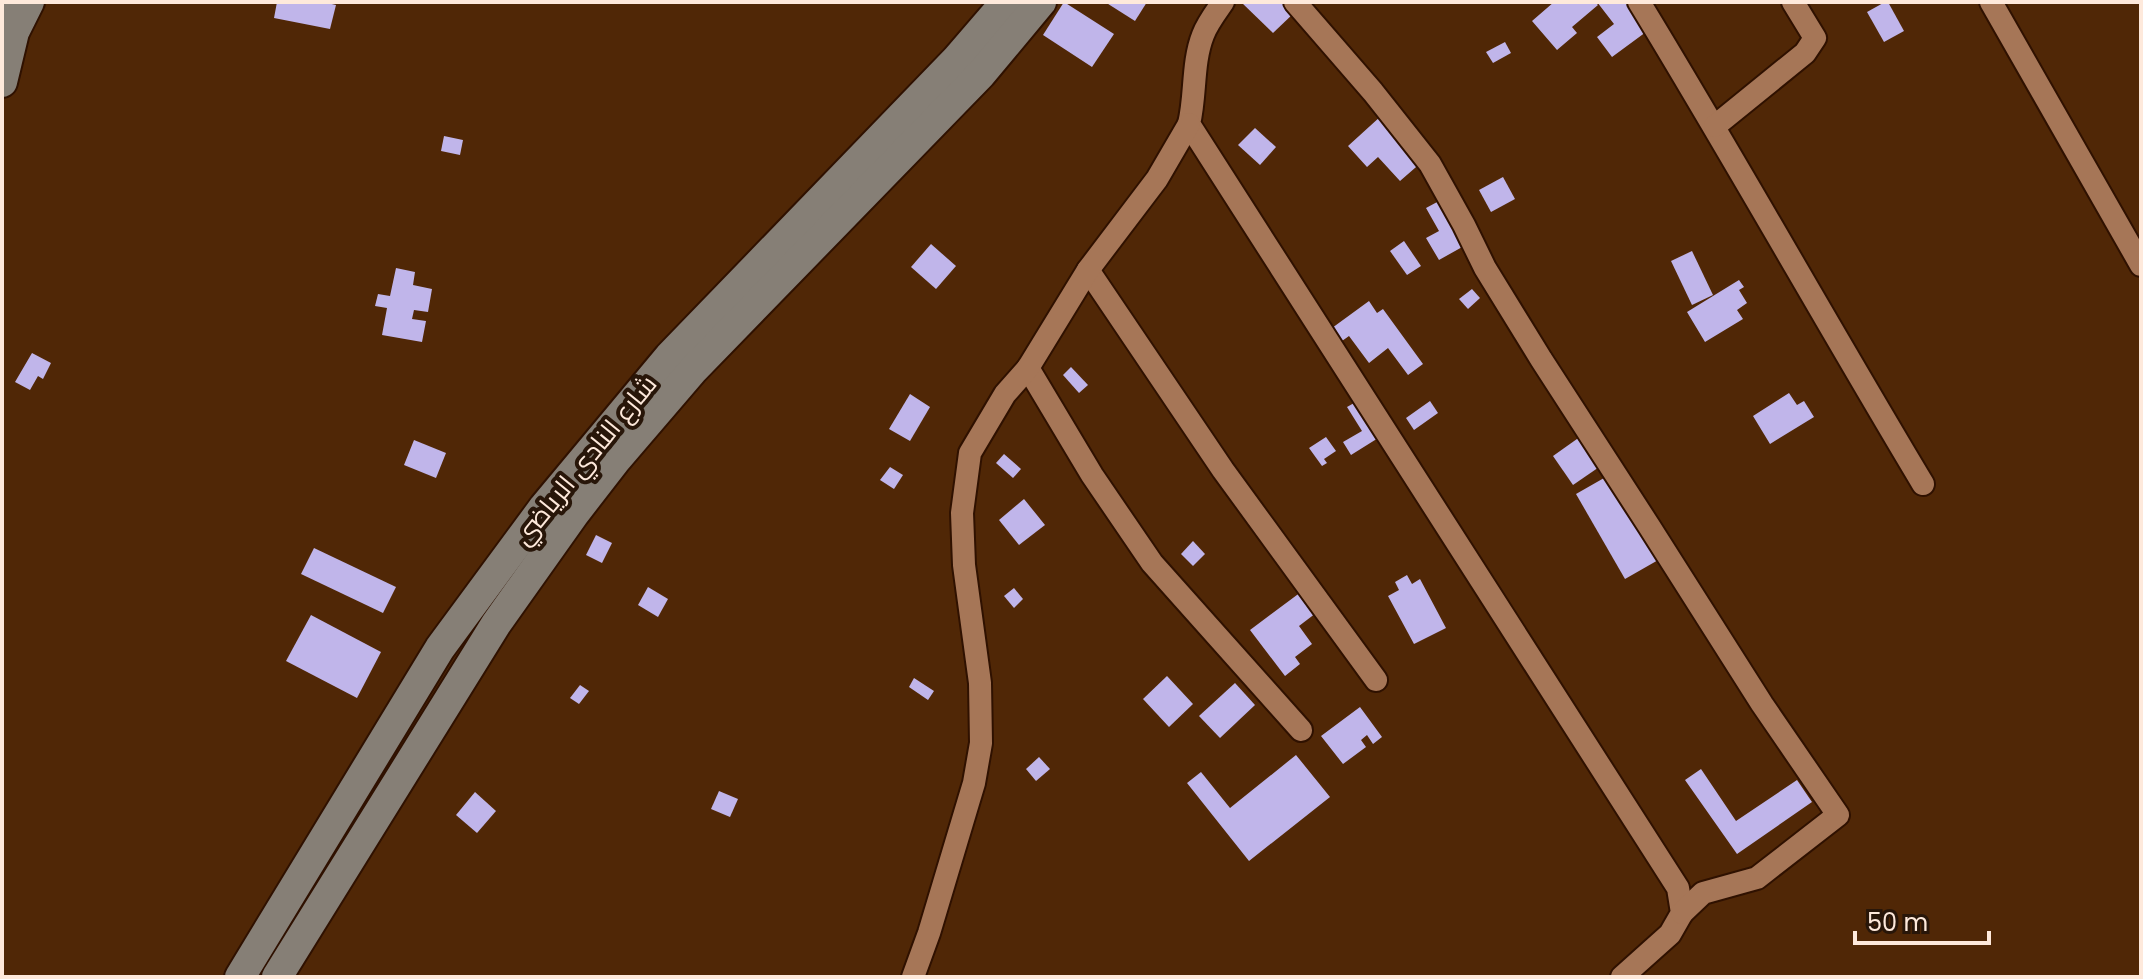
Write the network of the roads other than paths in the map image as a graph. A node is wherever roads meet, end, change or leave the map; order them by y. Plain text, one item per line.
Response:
1 (29, 2) edge
2 (1006, 2) edge
3 (1041, 2) edge
4 (1223, 2) edge
5 (1295, 2) edge
6 (1639, 2) edge
7 (1793, 2) edge
8 (1991, 2) edge
9 (2, 82) edge
10 (933, 103) junction
11 (1189, 124) junction
12 (1715, 126) junction
13 (2141, 265) edge
14 (1088, 270) junction
15 (1028, 368) junction
16 (1923, 484) dead end
17 (1376, 680) dead end
18 (1301, 730) dead end
19 (349, 798) junction
20 (379, 812) junction
21 (1682, 913) junction
22 (240, 977) edge
23 (277, 977) edge
24 (913, 977) edge
25 (1622, 977) edge

1 - 9 main road
2 - 10 main road, شارع النادي الرياضي
3 - 10 main road, شارع النادي الرياضي
4 - 11 street
5 - 21 street
6 - 12 street
7 - 12 street
8 - 13 street
10 - 19 main road, شارع النادي الرياضي
10 - 20 main road, شارع النادي الرياضي
11 - 14 street
11 - 21 street
12 - 16 street
14 - 15 street
14 - 17 street
15 - 18 street
15 - 24 street
19 - 20 main road
19 - 22 main road, شارع النادي الرياضي
20 - 23 main road, شارع النادي الرياضي
21 - 25 street

